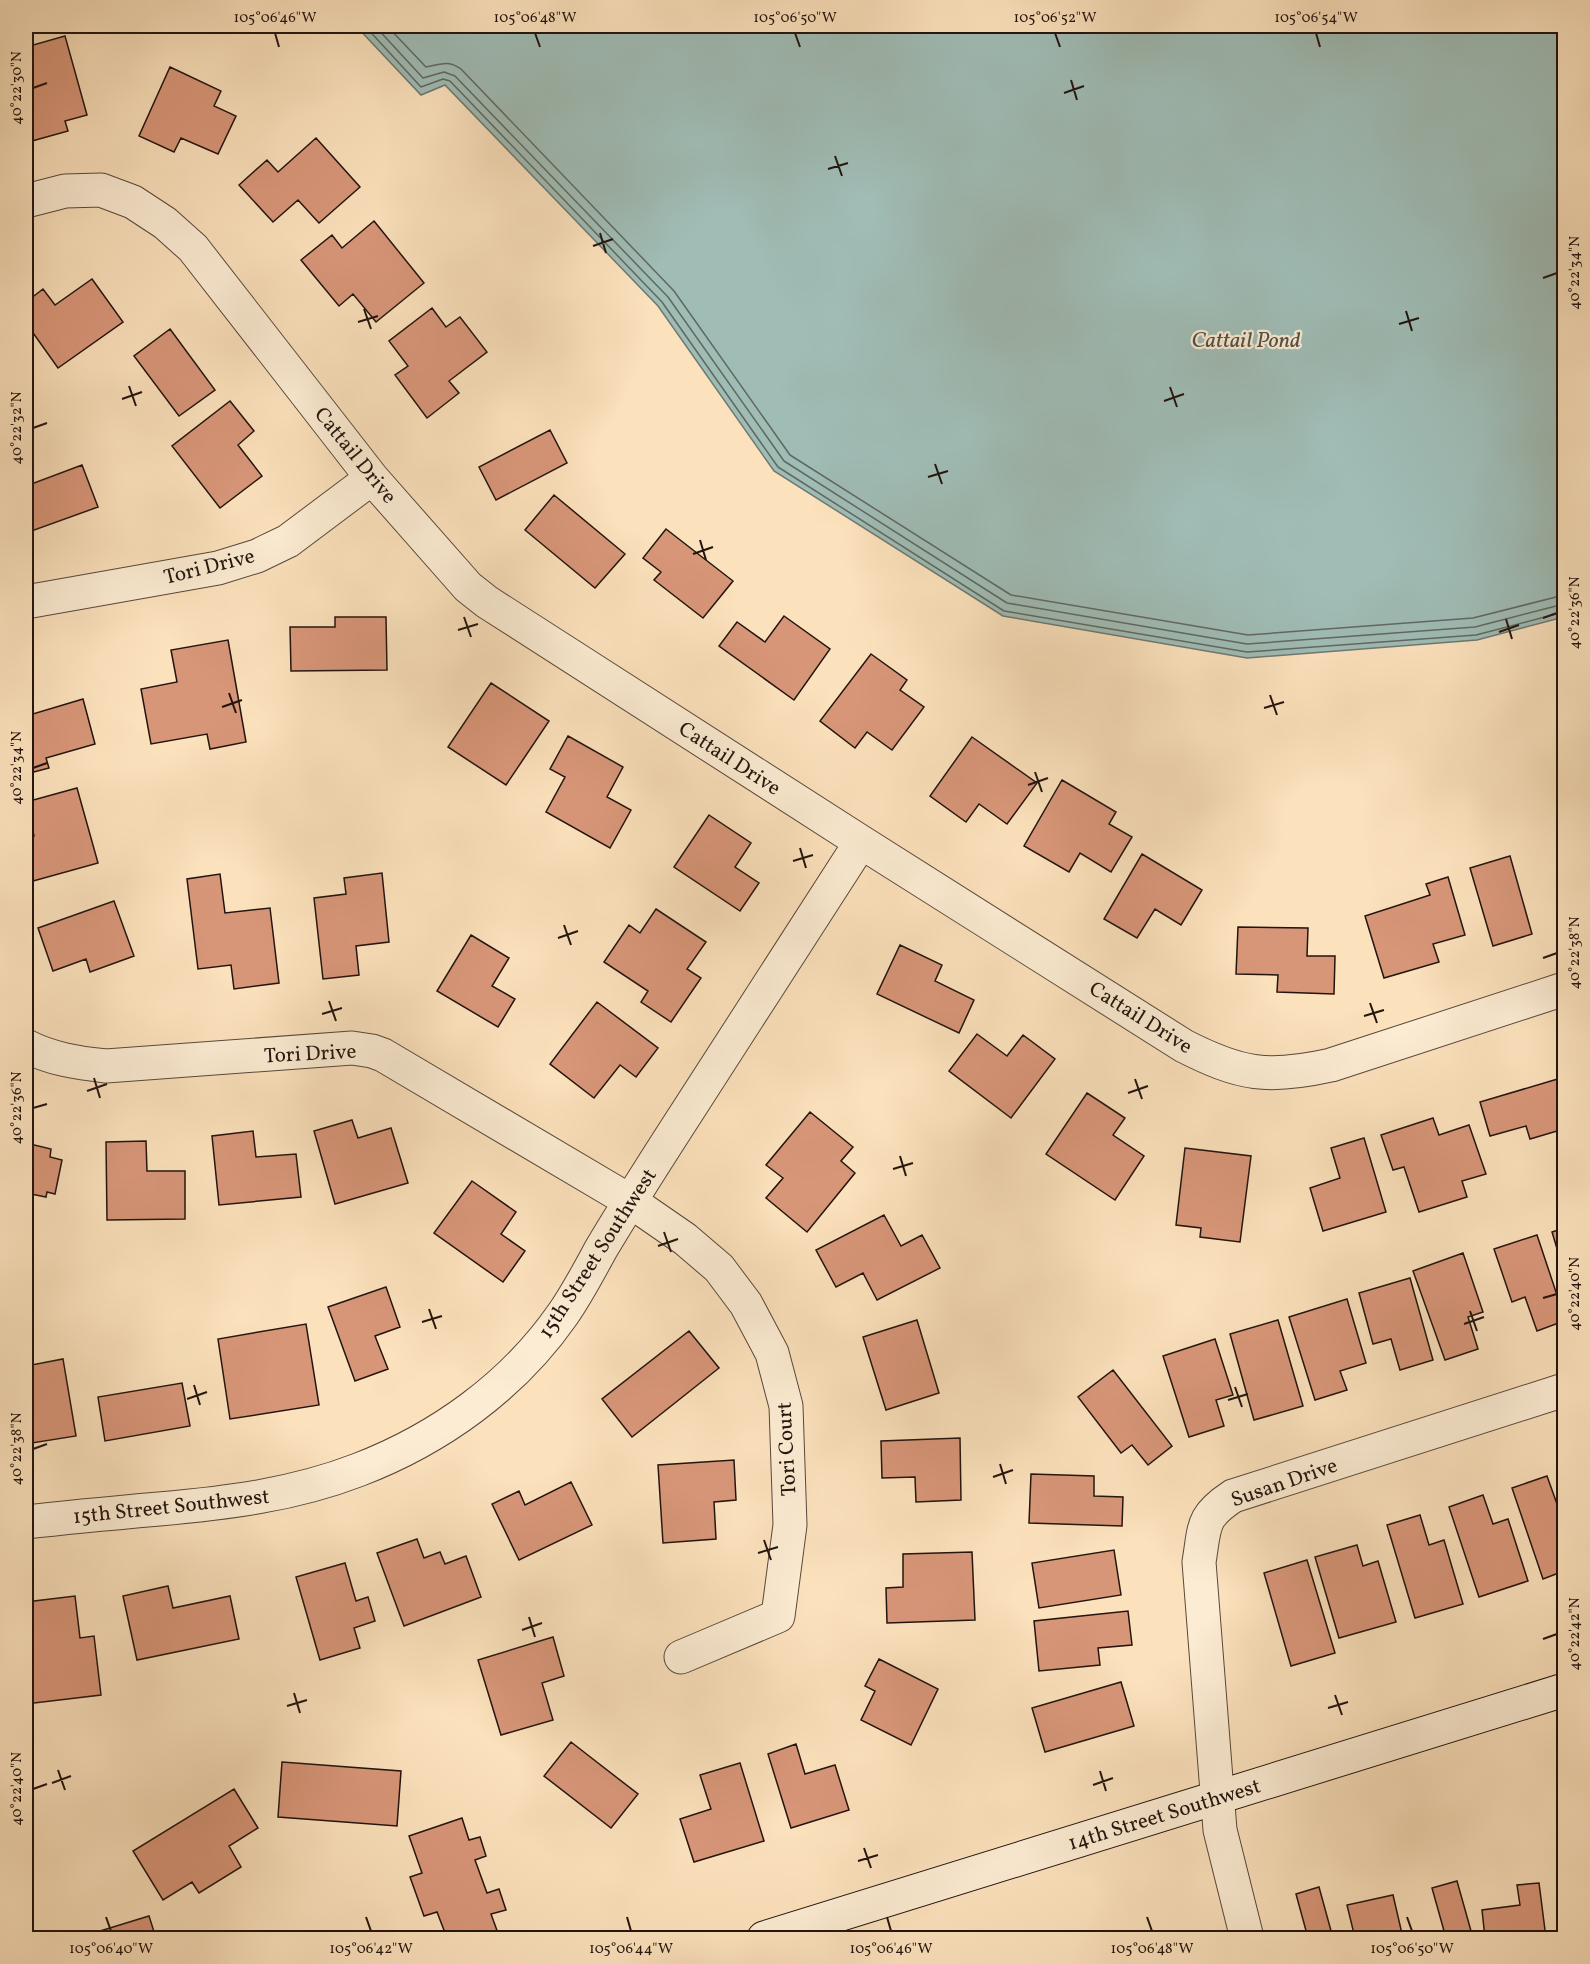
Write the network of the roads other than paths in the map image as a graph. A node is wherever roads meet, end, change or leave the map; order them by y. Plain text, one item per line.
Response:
1 (26, 201) edge
2 (372, 478) junction
3 (26, 602) edge
4 (861, 842) junction
5 (1564, 989) edge
6 (26, 1046) edge
7 (630, 1201) junction
8 (1564, 1390) edge
9 (26, 1522) edge
10 (681, 1657) dead end
11 (1564, 1690) edge
12 (1217, 1798) junction
13 (764, 1938) edge
14 (1247, 1938) edge

1 - 2 street, Cattail Drive
2 - 3 street, Tori Drive
2 - 4 street, Cattail Drive
4 - 5 street, Cattail Drive
4 - 7 street, 15th Street Southwest
6 - 7 street, Tori Drive
7 - 9 street, 15th Street Southwest
7 - 10 street, Tori Court
8 - 12 street, Susan Drive
11 - 12 street, 14th Street Southwest
12 - 13 street, 14th Street Southwest
12 - 14 street, Susan Drive

